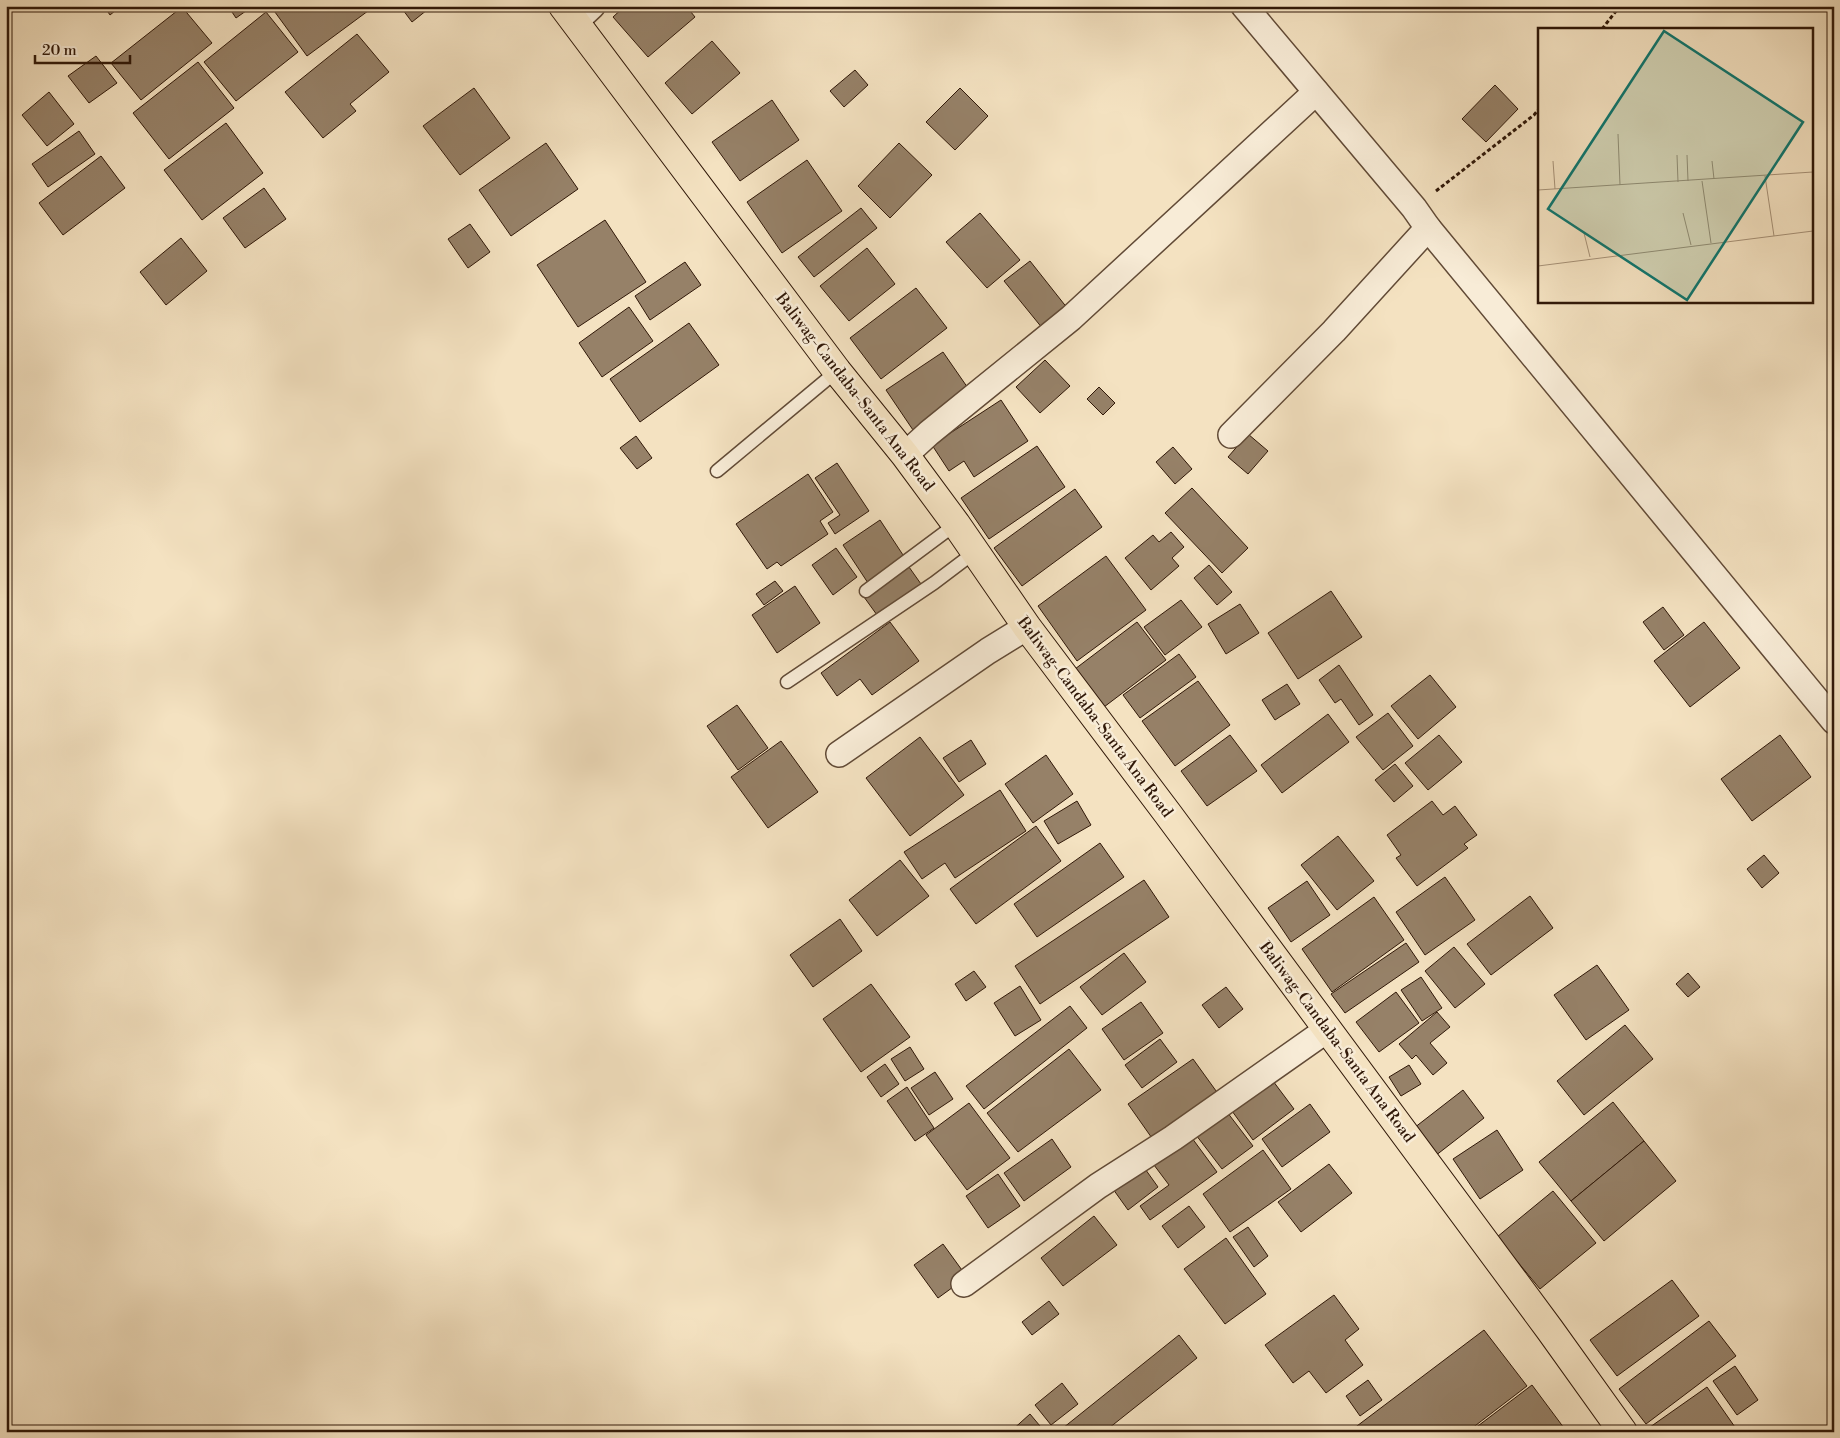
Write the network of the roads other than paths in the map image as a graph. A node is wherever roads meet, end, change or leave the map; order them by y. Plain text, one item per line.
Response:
1 (1244, 6) edge
2 (577, 11) edge
3 (1316, 92) junction
4 (1428, 228) junction
5 (837, 371) junction
6 (1231, 435) dead end
7 (905, 455) junction
8 (717, 471) dead end
9 (956, 524) junction
10 (975, 552) junction
11 (866, 591) dead end
12 (1026, 627) junction
13 (787, 682) dead end
14 (1834, 721) edge
15 (839, 754) dead end
16 (1328, 1030) junction
17 (964, 1284) dead end
18 (1623, 1432) edge

1 - 3 street
2 - 5 main road, Baliwag-Candaba-Santa Ana Road
3 - 4 street
3 - 7 street
4 - 6 street
4 - 14 street
5 - 7 main road, Baliwag-Candaba-Santa Ana Road
5 - 8 lane
7 - 9 main road, Baliwag-Candaba-Santa Ana Road
9 - 10 main road, Baliwag-Candaba-Santa Ana Road
9 - 11 lane
10 - 12 main road, Baliwag-Candaba-Santa Ana Road
10 - 13 lane
12 - 15 street
12 - 16 main road, Baliwag-Candaba-Santa Ana Road
16 - 17 street
16 - 18 main road, Baliwag-Candaba-Santa Ana Road

